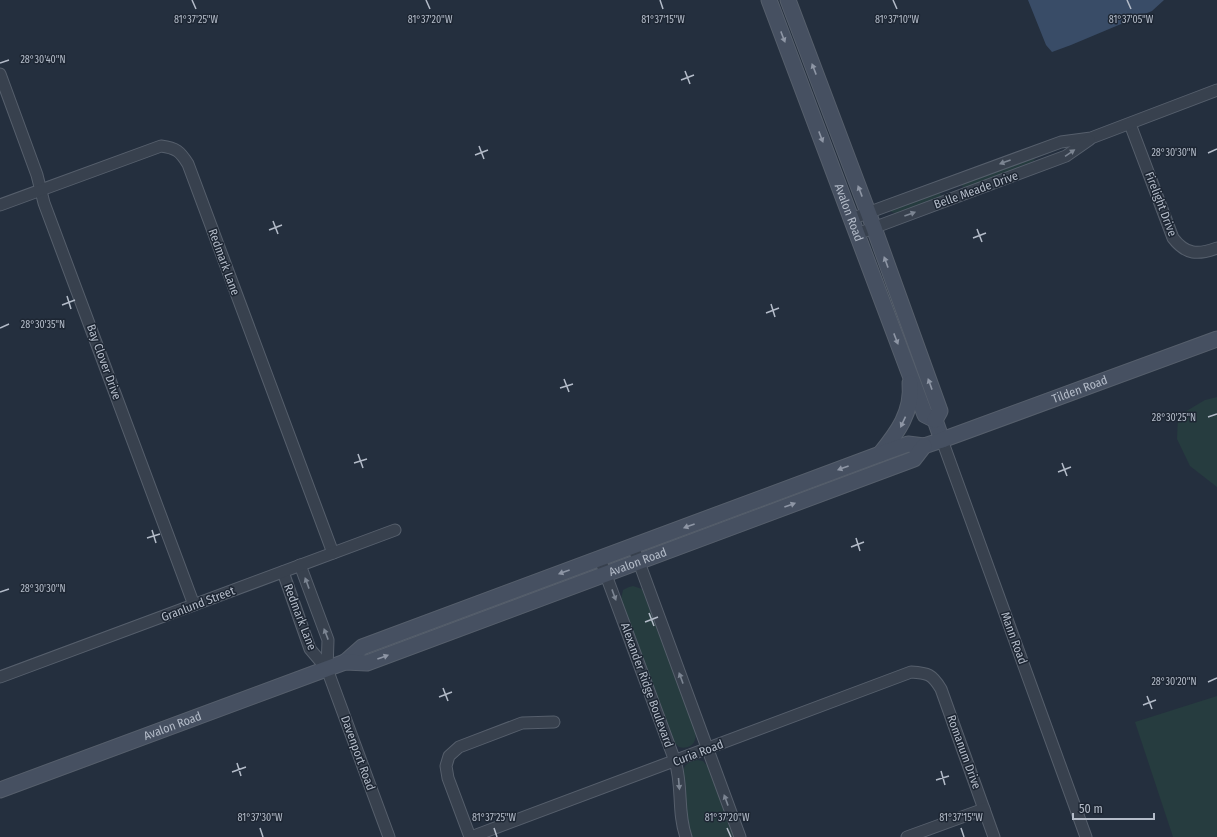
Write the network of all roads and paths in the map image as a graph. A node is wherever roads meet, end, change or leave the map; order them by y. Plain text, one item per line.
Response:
1 (769, 0) edge
2 (788, 0) edge
3 (0, 74) edge
4 (1217, 90) edge
5 (1130, 124) junction
6 (1091, 138) junction
7 (1042, 149) junction
8 (1047, 163) junction
9 (950, 183) junction
10 (41, 190) junction
11 (955, 198) junction
12 (0, 205) edge
13 (868, 212) junction
14 (851, 219) junction
15 (874, 228) junction
16 (857, 234) junction
17 (1217, 248) edge
18 (1217, 339) edge
19 (908, 370) junction
20 (935, 420) junction
21 (942, 440) junction
22 (924, 446) junction
23 (880, 454) junction
24 (395, 530) dead end
25 (633, 546) junction
26 (333, 553) junction
27 (600, 559) junction
28 (639, 562) junction
29 (300, 565) junction
30 (283, 572) junction
31 (606, 574) junction
32 (313, 600) junction
33 (194, 605) junction
34 (295, 607) junction
35 (345, 662) junction
36 (327, 669) junction
37 (926, 673) joint
38 (0, 677) edge
39 (554, 722) dead end
40 (707, 749) junction
41 (675, 761) junction
42 (0, 790) edge
43 (984, 809) junction
44 (389, 837) edge
45 (471, 837) edge
46 (686, 837) edge
47 (740, 837) edge
48 (907, 837) edge
49 (994, 837) edge
50 (1086, 837) edge

1 -> 14 main road, Avalon Road
13 -> 2 main road, Avalon Road
3 - 10 street, Bay Clover Drive
4 - 5 street, Belle Meade Drive
5 - 6 street, Belle Meade Drive
5 - 17 street, Firelight Drive
6 - 7 street, Belle Meade Drive
8 -> 6 street, Belle Meade Drive
7 - 8 street
7 -> 9 street, Belle Meade Drive
8 - 11 street, Belle Meade Drive
9 - 11 street
9 - 13 street, Belle Meade Drive
10 - 12 street, Redmark Lane
10 - 26 street, Redmark Lane
10 - 33 street, Bay Clover Drive
15 -> 11 street, Belle Meade Drive
13 - 14 street, Belle Meade Drive
13 - 15 main road, Avalon Road
14 - 16 main road, Avalon Road
15 - 16 street, Belle Meade Drive
20 -> 15 main road, Avalon Road
16 -> 19 main road, Avalon Road
18 - 21 main road, Tilden Road
19 - 20 main road, Avalon Road
19 -> 23 main road
20 - 21 main road, Avalon Road
21 - 22 main road, Avalon Road
21 - 50 street, Mann Road
22 - 23 main road, Avalon Road
28 -> 22 main road, Avalon Road
23 -> 25 main road, Avalon Road
24 - 26 street, Granlund Street
25 - 27 main road, Avalon Road
25 - 28 street
26 - 29 street, Granlund Street
27 - 31 street, Alexander Ridge Boulevard
27 -> 35 main road, Avalon Road
28 - 31 main road, Avalon Road
40 -> 28 street
29 - 30 street, Granlund Street
32 -> 29 street, Redmark Lane
30 - 33 street, Granlund Street
30 - 34 street, Redmark Lane
35 -> 31 main road, Avalon Road
31 -> 41 street, Alexander Ridge Boulevard
32 - 34 street
36 -> 32 street, Redmark Lane
33 - 38 street, Granlund Street
34 - 36 street, Redmark Lane
35 - 36 main road, Avalon Road
36 - 42 main road, Avalon Road
36 - 44 street, Davenport Road
37 - 40 street, Curia Road
37 - 43 street, Romanum Drive
39 - 45 street
40 - 41 street, Curia Road
47 -> 40 street
41 - 45 street, Curia Road
41 -> 46 street, Alexander Ridge Boulevard
43 - 48 street
43 - 49 street, Romanum Drive

